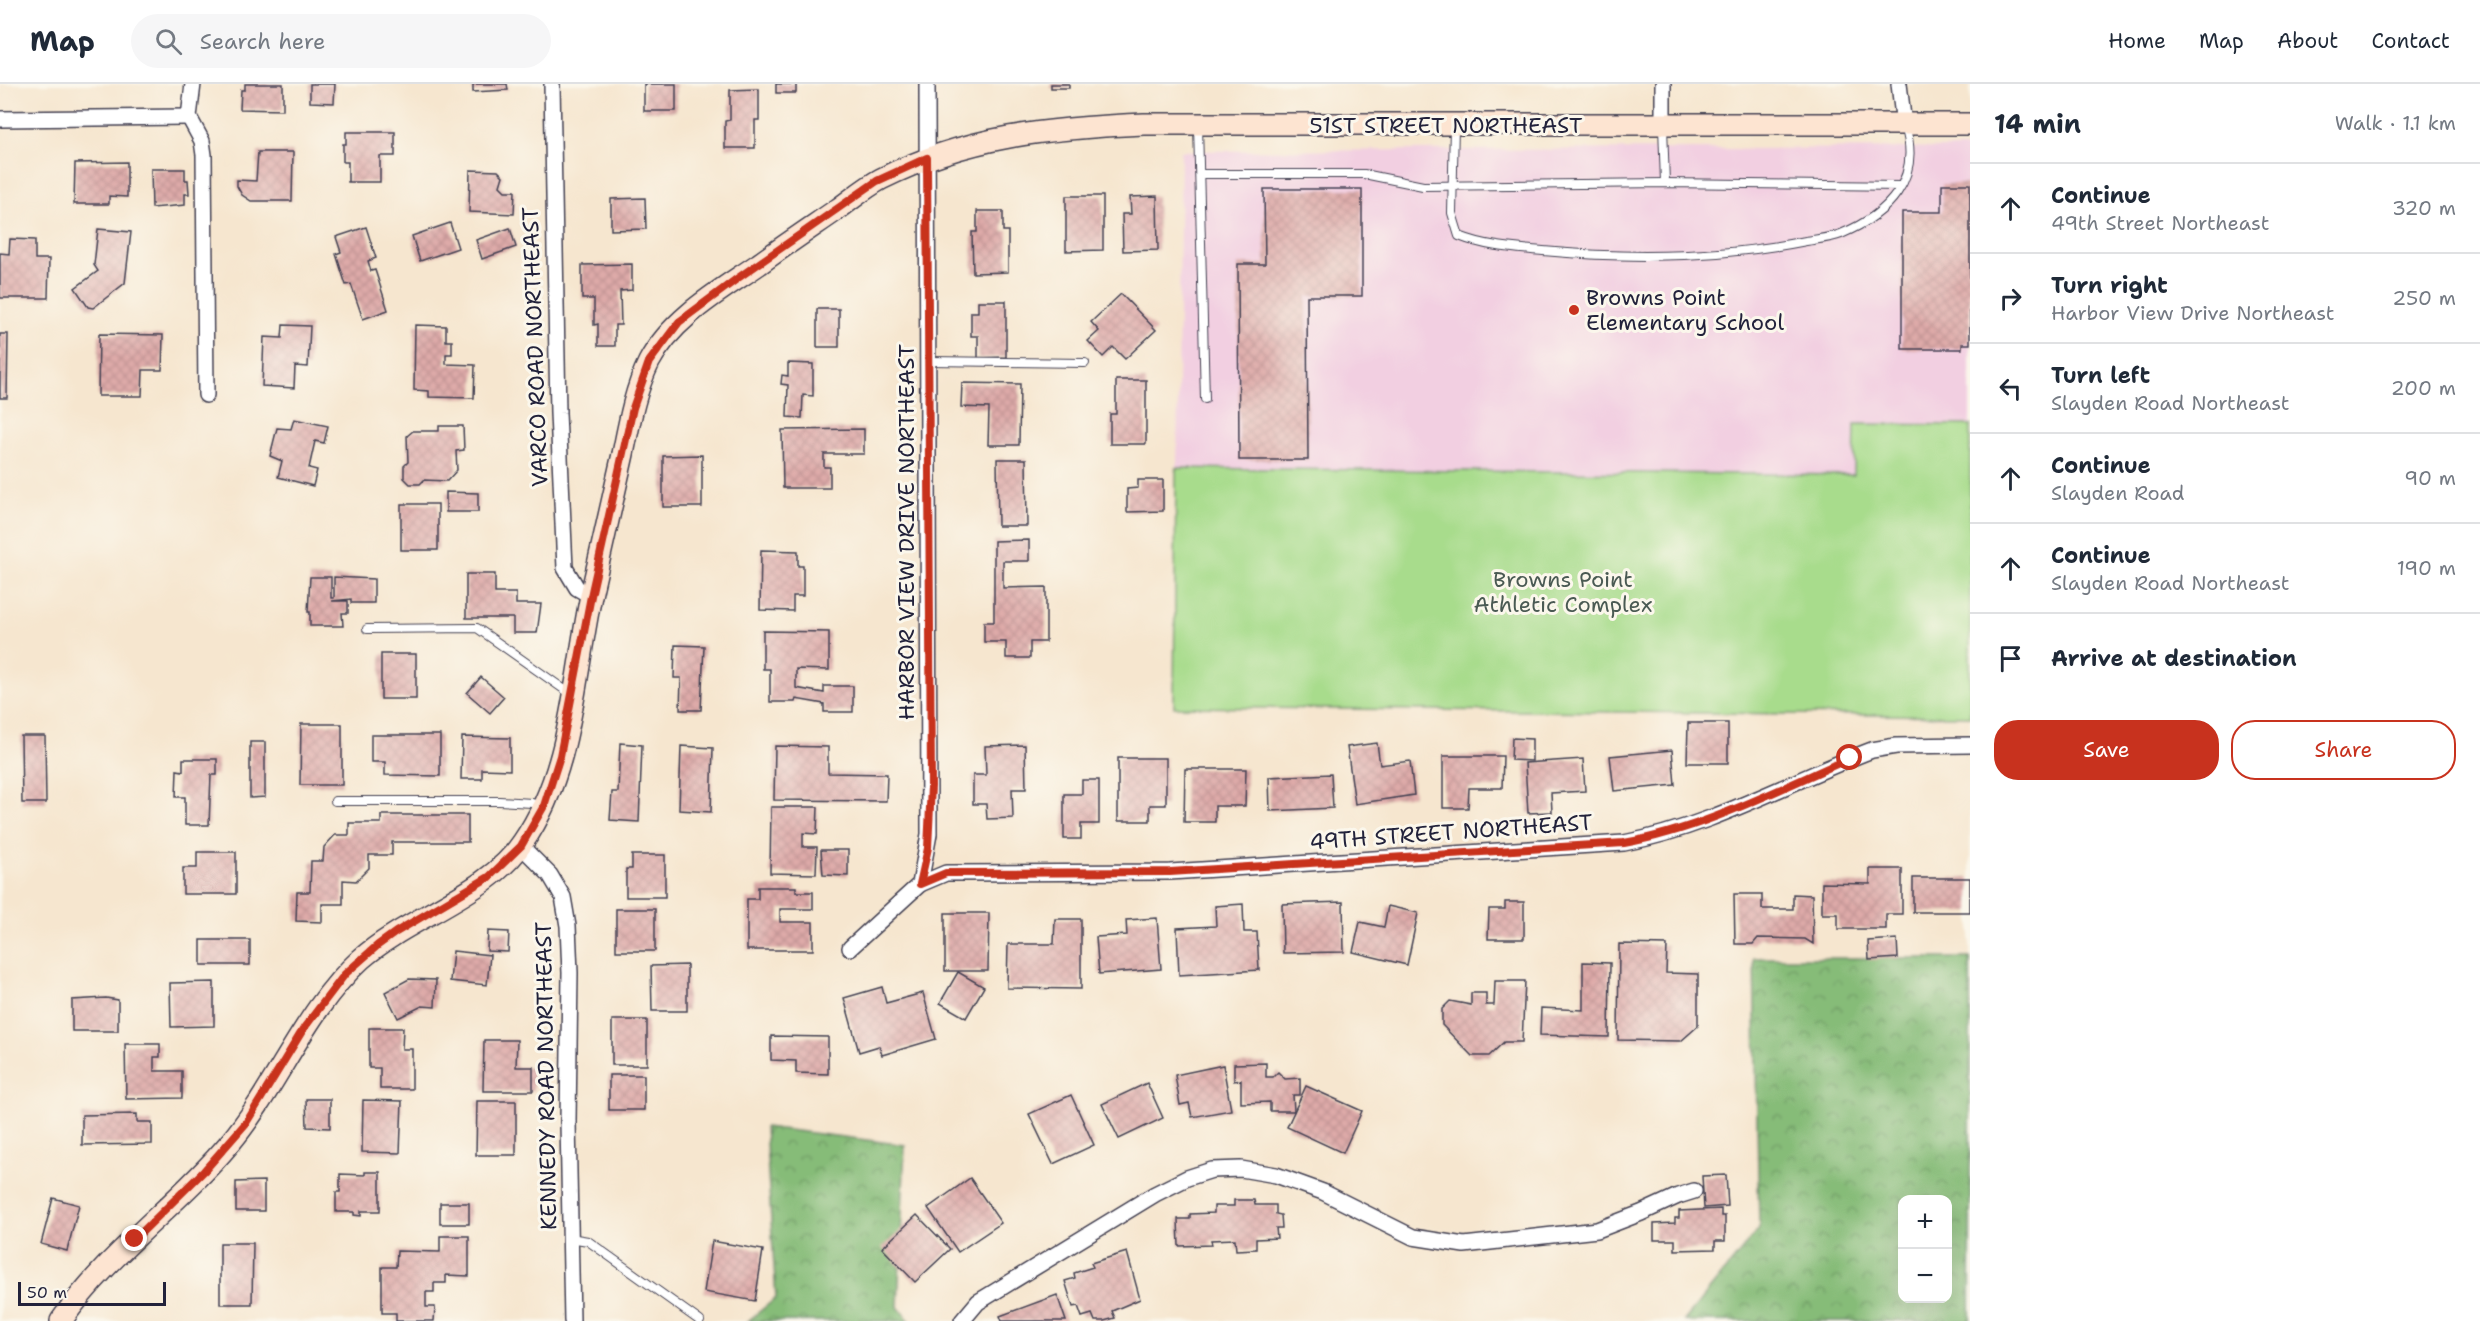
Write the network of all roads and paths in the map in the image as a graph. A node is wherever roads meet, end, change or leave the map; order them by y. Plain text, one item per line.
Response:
1 (193, 84) edge
2 (552, 84) edge
3 (927, 84) edge
4 (1663, 84) edge
5 (1899, 84) edge
6 (189, 117) junction
7 (0, 119) edge
8 (1663, 124) junction
9 (1970, 124) edge
10 (1198, 125) junction
11 (1454, 125) junction
12 (1904, 125) junction
13 (927, 158) junction
14 (1201, 174) junction
15 (1665, 183) junction
16 (1454, 184) junction
17 (1900, 186) junction
18 (928, 361) junction
19 (1085, 363) dead end
20 (206, 395) dead end
21 (1205, 399) dead end
22 (591, 596) junction
23 (367, 629) dead end
24 (574, 692) junction
25 (1970, 746) edge
26 (335, 801) dead end
27 (544, 806) junction
28 (521, 846) junction
29 (920, 884) junction
30 (850, 948) dead end
31 (1694, 1191) dead end
32 (570, 1238) junction
33 (61, 1321) edge
34 (572, 1321) edge
35 (700, 1321) edge
36 (962, 1321) edge

1 - 6 street
2 - 22 street, VARCO ROAD NORTHEAST
3 - 13 street, HARBOR VIEW DRIVE NORTHEAST
4 - 8 street
5 - 12 street
6 - 7 street
6 - 20 street
8 - 11 street, 51ST STREET NORTHEAST
8 - 12 street, 51ST STREET NORTHEAST
8 - 15 lane
9 - 12 street, 51ST STREET NORTHEAST
10 - 11 street, 51ST STREET NORTHEAST
10 - 13 street, 51ST STREET NORTHEAST
10 - 14 lane
11 - 16 lane
12 - 17 lane
13 - 18 street, HARBOR VIEW DRIVE NORTHEAST
13 - 22 street, 51ST STREET NORTHEAST
14 - 16 lane
14 - 21 lane
15 - 16 lane
15 - 17 lane
16 - 17 lane
18 - 19 lane
18 - 29 street, HARBOR VIEW DRIVE NORTHEAST
22 - 24 street, 51ST STREET NORTHEAST
23 - 24 lane
24 - 27 street, 51ST STREET NORTHEAST
25 - 29 street, 49TH STREET NORTHEAST
26 - 27 lane
27 - 28 street, 51ST STREET NORTHEAST
28 - 32 street, KENNEDY ROAD NORTHEAST
28 - 33 street, 51ST STREET NORTHEAST
29 - 30 street
31 - 36 street
32 - 34 street, KENNEDY ROAD NORTHEAST
32 - 35 lane

